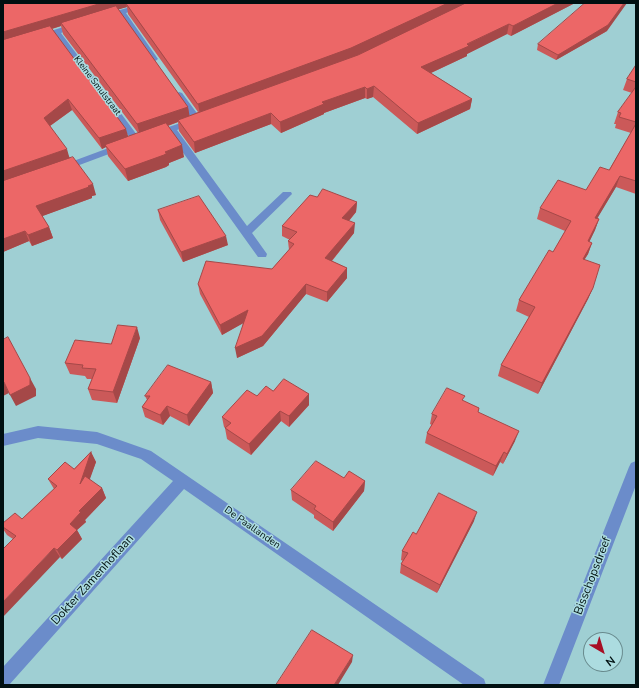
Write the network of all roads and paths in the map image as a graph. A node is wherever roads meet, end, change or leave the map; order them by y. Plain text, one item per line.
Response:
1 (152, 3) edge
2 (121, 12) junction
3 (99, 19) edge
4 (85, 23) edge
5 (56, 32) junction
6 (33, 39) edge
7 (161, 70) edge
8 (174, 89) edge
9 (171, 129) junction
10 (144, 139) junction
11 (58, 170) edge
12 (287, 194) dead end
13 (246, 233) junction
14 (262, 254) dead end
15 (3, 440) edge
16 (636, 467) edge
17 (182, 481) junction
18 (3, 679) edge
19 (478, 685) edge
20 (551, 685) edge

1 - 2 street
2 - 3 street
2 - 7 street
4 - 5 street
5 - 6 street
5 - 10 street, Kleine Smulstraat
8 - 9 street
9 - 10 street
9 - 13 street
10 - 11 street
12 - 13 street
13 - 14 street
15 - 17 street, De Paallanden
16 - 20 street, Bisschopsdreef
17 - 18 street, Dokter Zamenhoflaan
17 - 19 street, De Paallanden

